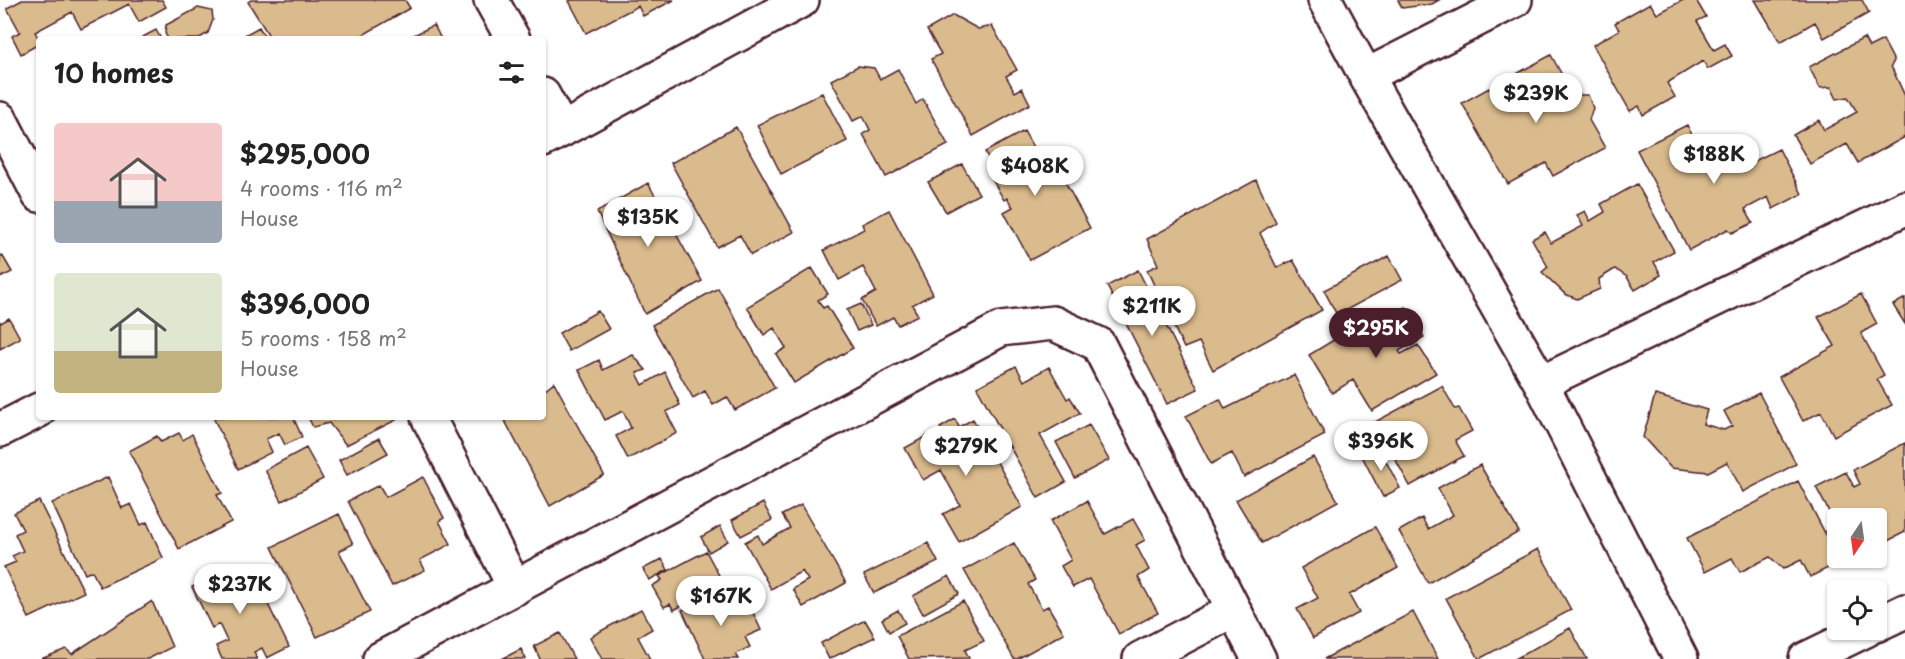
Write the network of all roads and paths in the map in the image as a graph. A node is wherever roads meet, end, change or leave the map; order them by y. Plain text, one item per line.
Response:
1 (491, 0) edge
2 (802, 0) edge
3 (1325, 0) edge
4 (1515, 0) edge
5 (511, 36) edge
6 (1366, 76) junction
7 (546, 107) edge
8 (0, 118) edge
9 (553, 135) edge
10 (36, 189) edge
11 (1905, 208) edge
12 (1541, 382) junction
13 (36, 412) edge
14 (430, 420) edge
15 (0, 430) edge
16 (515, 588) junction
17 (1234, 610) junction
18 (1905, 611) edge
19 (1887, 620) edge
20 (1845, 640) edge
21 (380, 659) edge
22 (1140, 659) edge
23 (1259, 659) edge
24 (1682, 659) edge
25 (1806, 659) edge

1 - 5 street
2 - 9 street
3 - 6 street
4 - 6 street
6 - 12 street
7 - 9 street
8 - 10 street
11 - 12 street
12 - 24 street
13 - 15 street
14 - 16 street
16 - 17 street
16 - 21 street
17 - 22 street
17 - 23 street
18 - 19 street
20 - 25 street

